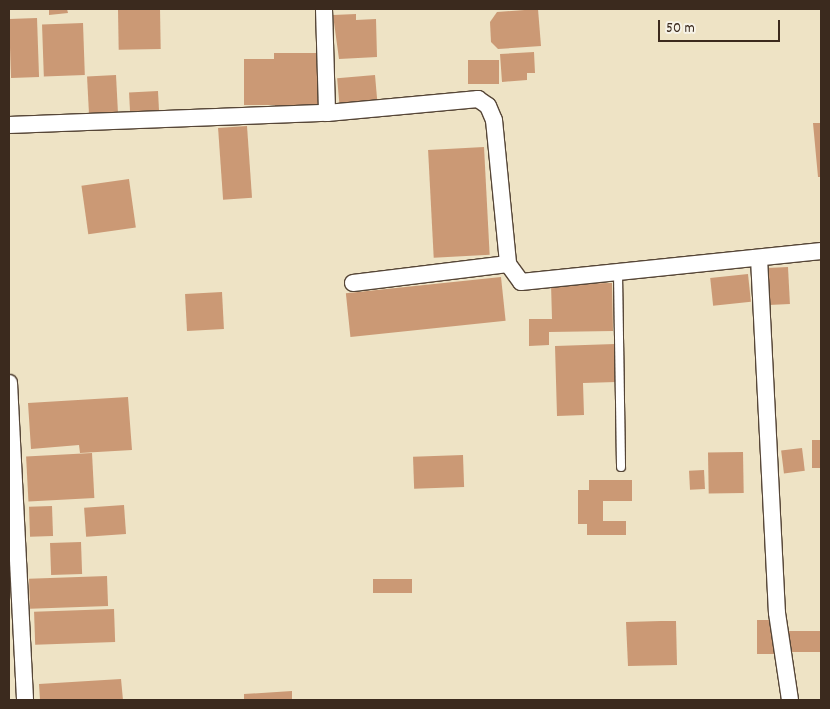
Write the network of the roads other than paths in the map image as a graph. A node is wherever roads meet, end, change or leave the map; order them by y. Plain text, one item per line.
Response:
1 (324, 9) edge
2 (327, 113) junction
3 (9, 126) edge
4 (821, 251) edge
5 (759, 258) junction
6 (508, 264) junction
7 (618, 274) junction
8 (354, 283) dead end
9 (9, 383) edge
10 (621, 467) dead end
11 (25, 700) edge
12 (790, 700) edge

1 - 2 street
2 - 3 street
2 - 6 street
4 - 5 street
5 - 7 street
5 - 12 street
6 - 7 street
6 - 8 street
7 - 10 lane
9 - 11 street

